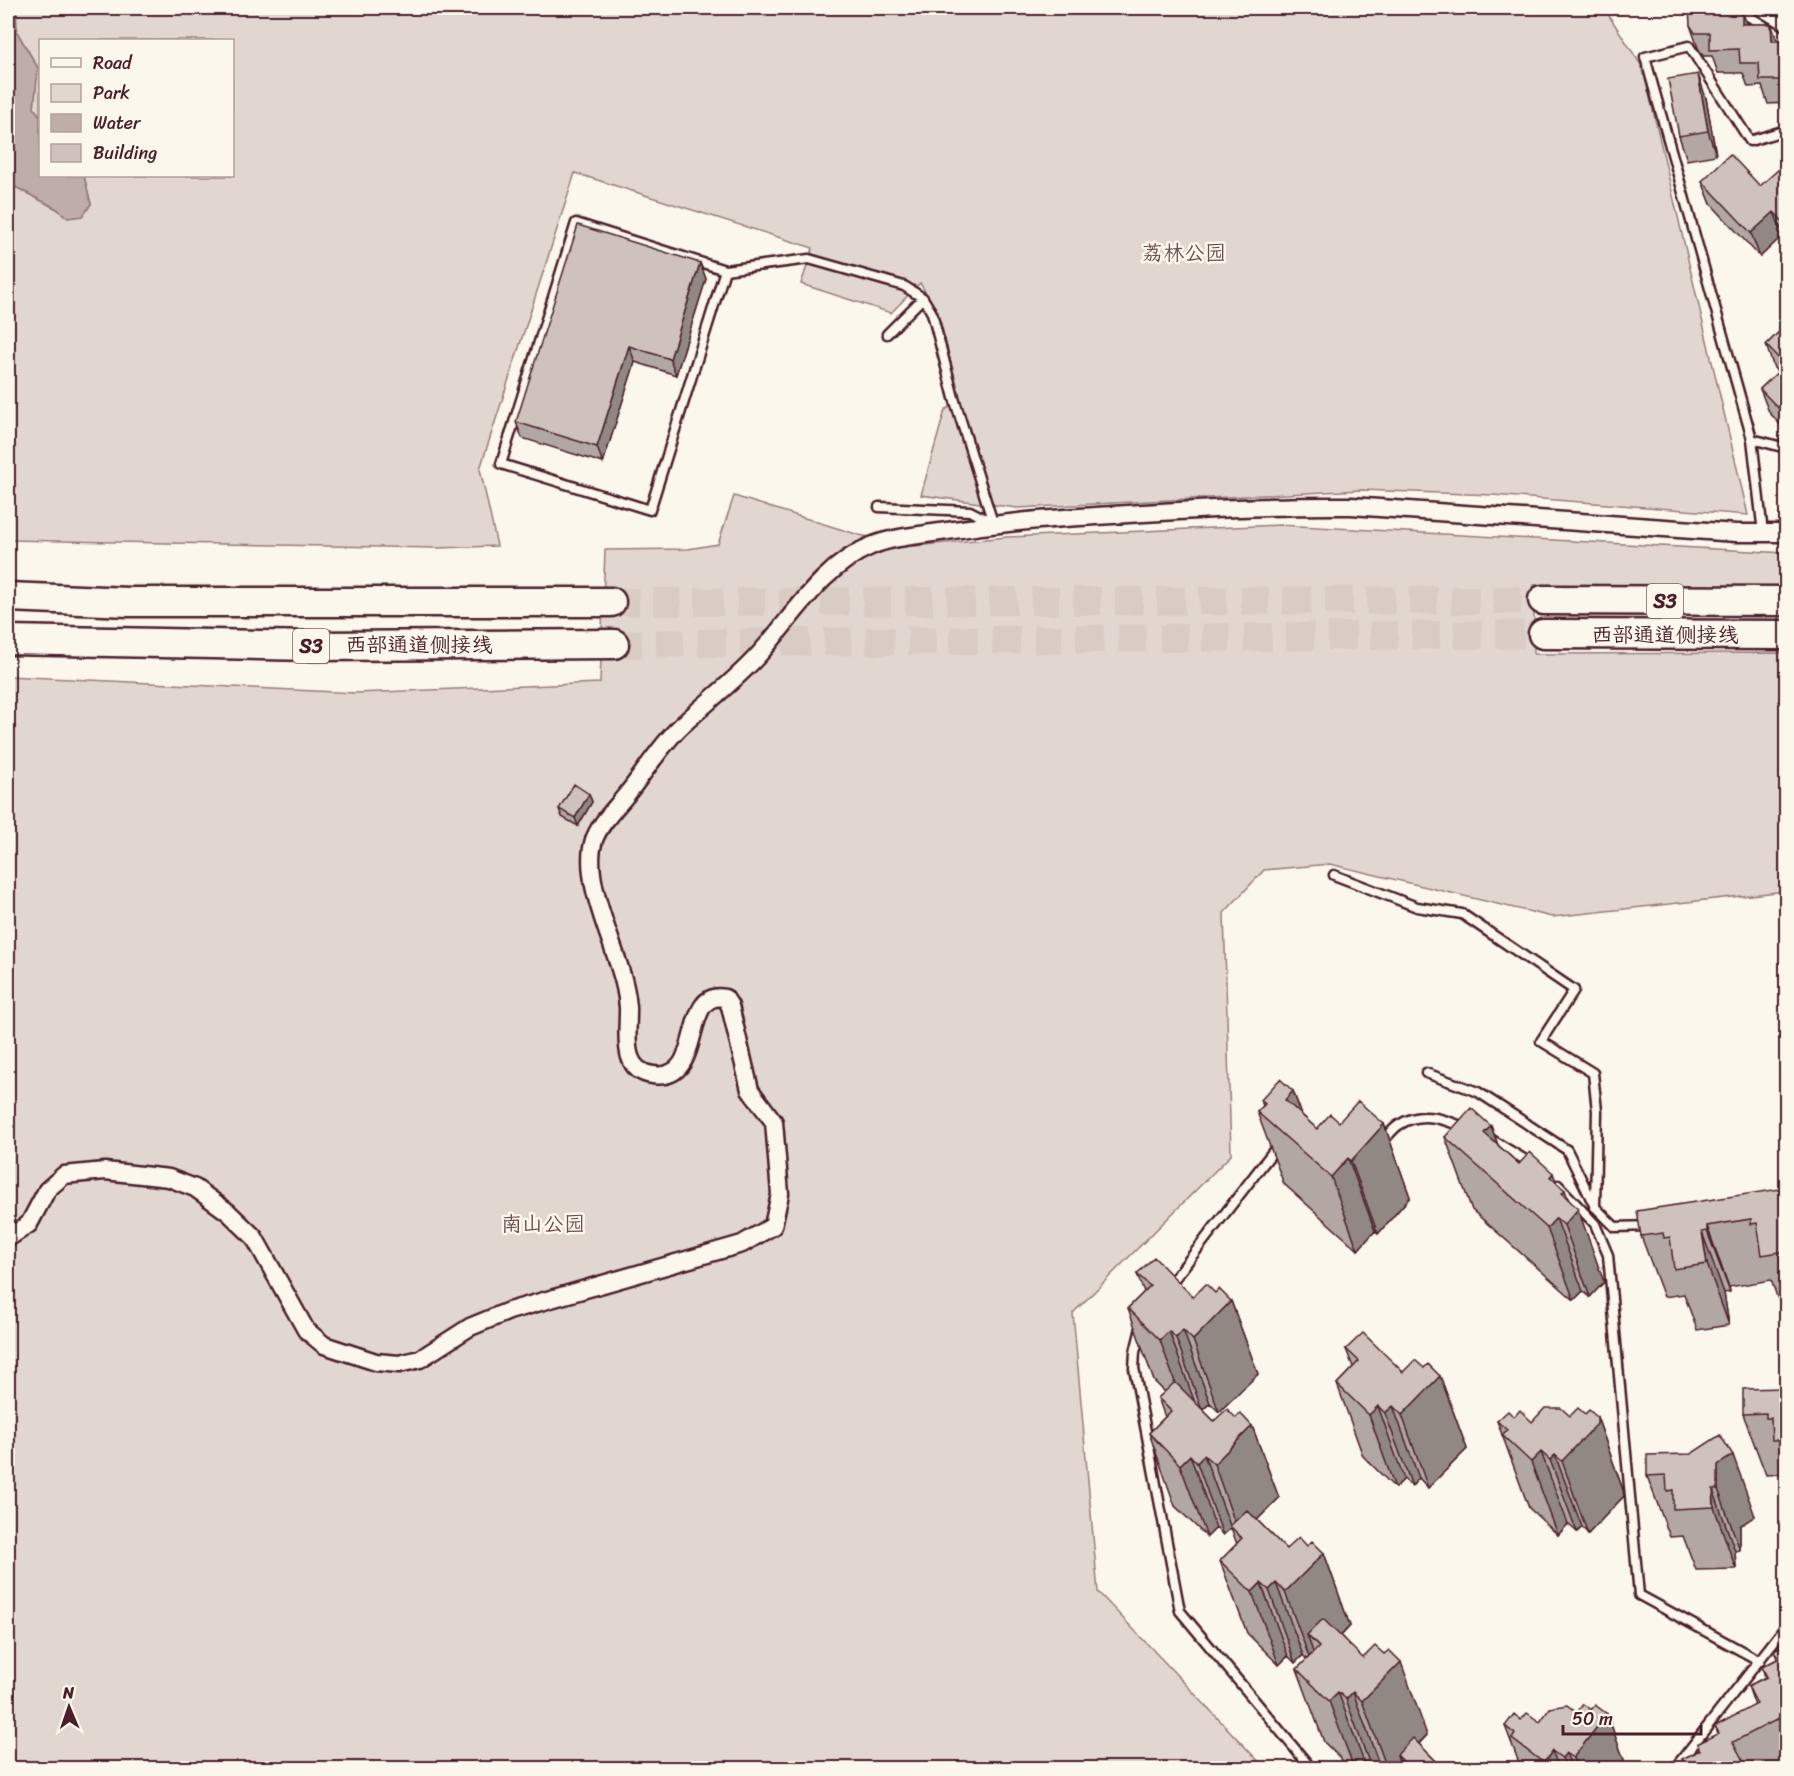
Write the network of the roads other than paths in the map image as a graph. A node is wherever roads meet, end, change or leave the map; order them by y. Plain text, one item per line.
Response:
1 (1735, 8) edge
2 (1786, 39) edge
3 (1786, 130) edge
4 (725, 270) junction
5 (923, 298) junction
6 (887, 334) dead end
7 (1752, 439) junction
8 (1786, 448) edge
9 (879, 507) dead end
10 (993, 523) junction
11 (1762, 533) junction
12 (1786, 534) edge
13 (8, 597) edge
14 (1543, 600) tunnel mouth
15 (1786, 601) edge
16 (611, 602) tunnel mouth
17 (1543, 634) tunnel mouth
18 (1786, 635) edge
19 (8, 640) edge
20 (614, 644) tunnel mouth
21 (1334, 875) dead end
22 (1426, 1073) dead end
23 (1286, 1135) edge
24 (1376, 1147) dead end
25 (1594, 1207) junction
26 (1662, 1224) edge
27 (8, 1238) edge
28 (1163, 1294) edge
29 (1144, 1321) edge
30 (1786, 1626) edge
31 (1760, 1660) junction
32 (1311, 1768) edge
33 (1675, 1768) edge

1 - 2 lane
3 - 7 lane
4 - 4 lane
4 - 5 lane
5 - 6 lane
5 - 10 lane
7 - 8 lane
7 - 11 lane
9 - 10 lane
10 - 11 street
10 - 27 street
11 - 12 street
13 - 16 highway, 西部通道侧接线 / S3
14 - 15 highway, 西部通道侧接线 / S3
17 - 18 highway, 西部通道侧接线 / S3
19 - 20 highway, 西部通道侧接线 / S3
21 - 25 lane
22 - 25 lane
23 - 28 lane
24 - 31 lane
25 - 26 lane
29 - 32 lane
30 - 31 lane
31 - 33 lane

